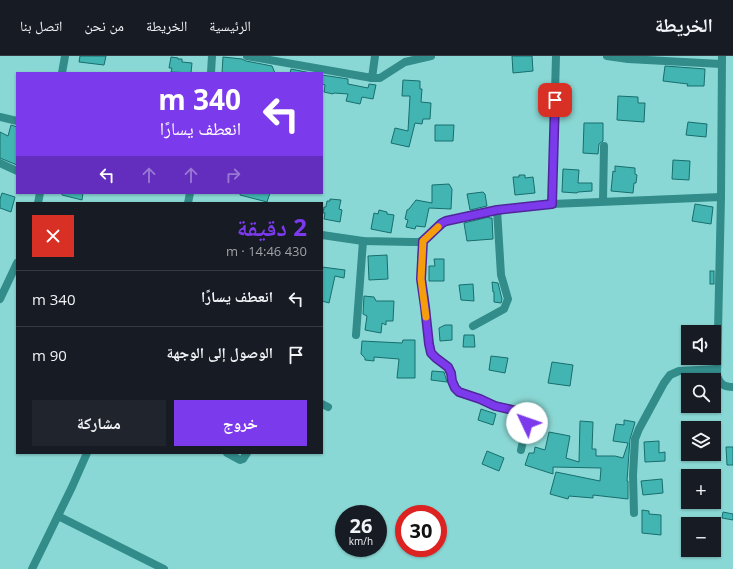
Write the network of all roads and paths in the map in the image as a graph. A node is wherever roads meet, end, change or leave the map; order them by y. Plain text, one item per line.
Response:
1 (65, 56) edge
2 (212, 56) edge
3 (247, 56) edge
4 (375, 56) edge
5 (431, 56) edge
6 (556, 56) edge
7 (607, 56) edge
8 (722, 60) edge
9 (62, 72) edge
10 (212, 72) edge
11 (372, 78) junction
12 (0, 117) edge
13 (16, 121) edge
14 (604, 146) dead end
15 (0, 163) edge
16 (16, 171) edge
17 (721, 197) junction
18 (603, 201) junction
19 (552, 204) junction
20 (497, 210) junction
21 (323, 235) edge
22 (363, 241) junction
23 (423, 241) junction
24 (16, 265) edge
25 (0, 299) edge
26 (473, 326) dead end
27 (356, 335) dead end
28 (717, 369) junction
29 (733, 387) edge
30 (521, 450) dead end
31 (87, 454) edge
32 (229, 454) edge
33 (246, 454) edge
34 (634, 513) dead end
35 (58, 516) junction
36 (32, 569) edge
37 (164, 569) edge

1 - 9 street
2 - 10 street
3 - 11 street
4 - 11 street
5 - 11 street
6 - 19 street
7 - 8 street
8 - 17 street
12 - 13 street
14 - 18 street
15 - 16 street
17 - 18 street
17 - 28 street
18 - 19 street
19 - 20 street
20 - 23 street
20 - 26 street
21 - 22 street
22 - 23 street
22 - 27 street
23 - 30 street
24 - 25 street
28 - 29 street
28 - 34 street
31 - 35 street
32 - 33 street
35 - 36 street
35 - 37 street

